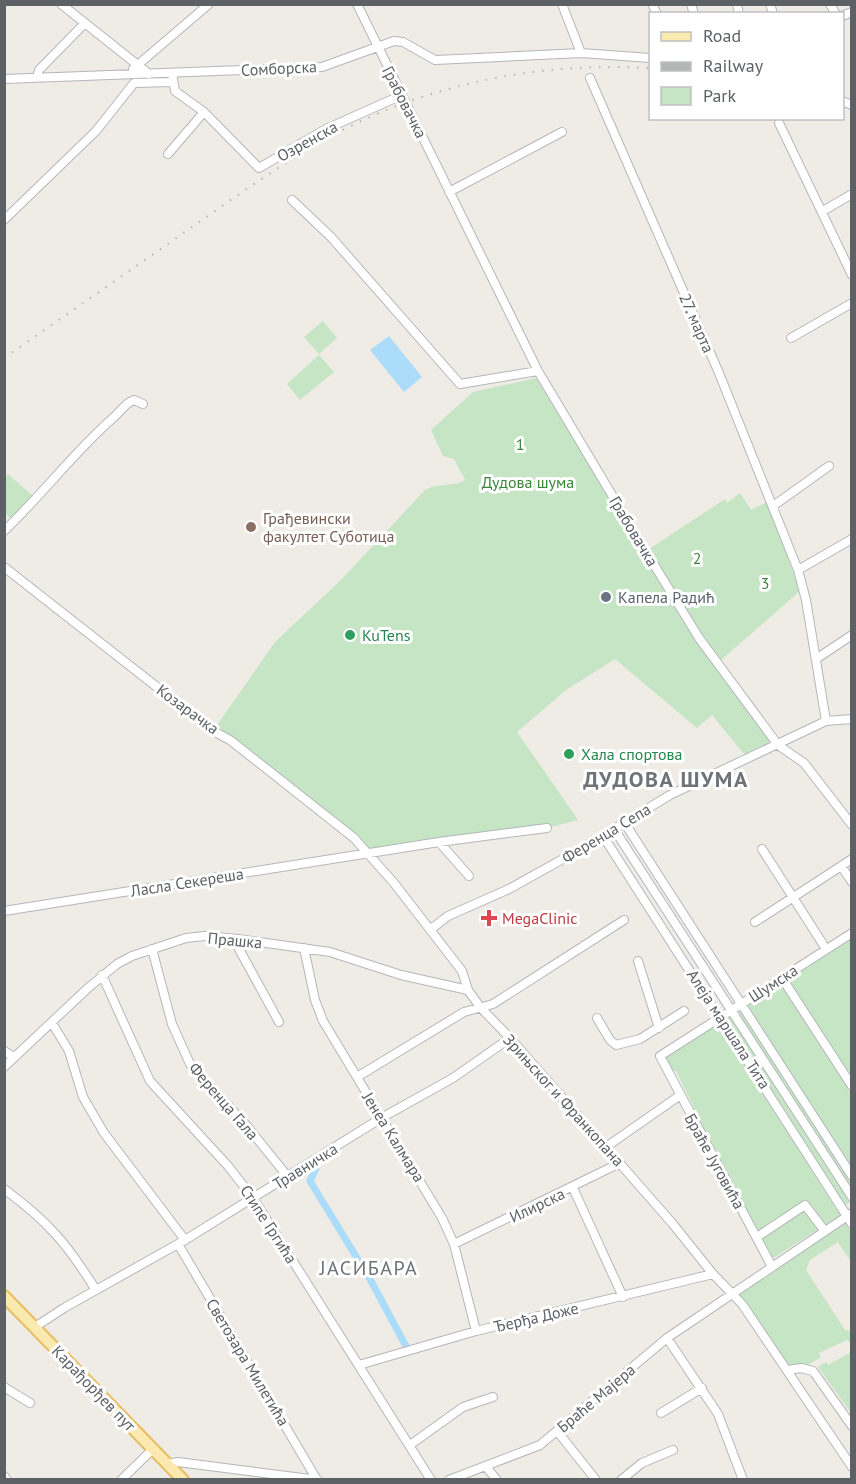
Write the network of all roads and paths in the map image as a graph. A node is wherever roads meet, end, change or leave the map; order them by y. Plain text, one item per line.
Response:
1 (62, 4) edge
2 (209, 4) edge
3 (357, 4) edge
4 (562, 4) edge
5 (85, 23) junction
6 (376, 46) junction
7 (581, 53) junction
8 (649, 58) edge
9 (135, 66) junction
10 (149, 74) junction
11 (129, 75) junction
12 (36, 77) junction
13 (172, 78) junction
14 (590, 78) dead end
15 (4, 79) edge
16 (402, 95) junction
17 (204, 112) junction
18 (779, 123) dead end
19 (562, 132) dead end
20 (168, 154) dead end
21 (449, 192) junction
22 (852, 194) edge
23 (292, 200) dead end
24 (823, 211) junction
25 (4, 220) edge
26 (852, 275) edge
27 (852, 303) edge
28 (791, 338) dead end
29 (538, 370) junction
30 (143, 404) dead end
31 (829, 466) dead end
32 (773, 506) junction
33 (4, 531) edge
34 (852, 539) edge
35 (4, 567) edge
36 (798, 570) junction
37 (852, 635) edge
38 (816, 659) junction
39 (852, 719) edge
40 (826, 721) junction
41 (778, 745) junction
42 (624, 822) junction
43 (852, 825) edge
44 (548, 828) dead end
45 (614, 829) junction
46 (603, 836) junction
47 (439, 842) junction
48 (762, 849) dead end
49 (369, 853) junction
50 (852, 859) edge
51 (841, 866) junction
52 (469, 876) dead end
53 (852, 882) edge
54 (793, 897) junction
55 (4, 911) edge
56 (624, 920) dead end
57 (755, 922) dead end
58 (431, 929) junction
59 (852, 933) edge
60 (238, 939) junction
61 (304, 948) junction
62 (152, 949) junction
63 (826, 949) junction
64 (638, 961) dead end
65 (102, 975) junction
66 (782, 978) junction
67 (468, 990) junction
68 (741, 1004) junction
69 (480, 1007) junction
70 (732, 1009) junction
71 (684, 1011) dead end
72 (721, 1016) junction
73 (597, 1018) dead end
74 (279, 1022) dead end
75 (52, 1023) junction
76 (659, 1028) junction
77 (510, 1038) junction
78 (4, 1051) edge
79 (660, 1056) joint
80 (14, 1058) junction
81 (4, 1067) edge
82 (357, 1077) junction
83 (852, 1086) edge
84 (680, 1096) junction
85 (382, 1117) junction
86 (606, 1147) junction
87 (620, 1163) junction
88 (852, 1176) edge
89 (288, 1177) junction
90 (573, 1188) junction
91 (4, 1189) edge
92 (852, 1197) edge
93 (253, 1198) junction
94 (849, 1214) edge
95 (852, 1224) edge
96 (824, 1230) junction
97 (757, 1237) junction
98 (181, 1242) junction
99 (454, 1244) junction
100 (771, 1265) junction
101 (713, 1274) junction
102 (96, 1290) junction
103 (731, 1293) junction
104 (623, 1297) junction
105 (6, 1300) edge
106 (35, 1327) junction
107 (476, 1331) junction
108 (667, 1338) junction
109 (359, 1365) junction
110 (788, 1370) junction
111 (4, 1387) edge
112 (702, 1388) junction
113 (493, 1397) dead end
114 (30, 1402) dead end
115 (660, 1413) dead end
116 (852, 1426) edge
117 (557, 1431) junction
118 (410, 1445) junction
119 (153, 1449) junction
120 (673, 1450) dead end
121 (168, 1464) junction
122 (486, 1467) junction
123 (852, 1467) edge
124 (4, 1476) edge
125 (8, 1479) edge
126 (121, 1479) edge
127 (183, 1479) edge
128 (318, 1479) edge
129 (431, 1479) edge
130 (448, 1479) edge
131 (497, 1479) edge
132 (596, 1479) edge
133 (621, 1479) edge
134 (743, 1479) edge

1 - 5 street
2 - 9 street
3 - 6 street, Грабовачка
4 - 7 street
5 - 9 street
5 - 12 street
6 - 7 street, Сомборска
6 - 13 street, Сомборска
6 - 16 street, Грабовачка
7 - 8 street, Сомборска
9 - 10 street
9 - 11 street
10 - 11 street, Сомборска
10 - 13 street, Сомборска
11 - 12 street, Сомборска
12 - 15 street, Сомборска
13 - 17 street, Озренска
13 - 25 street
14 - 32 street, 27. марта
16 - 17 street, Озренска
16 - 21 street, Грабовачка
17 - 20 street
18 - 24 street
19 - 21 street
21 - 29 street, Грабовачка
22 - 24 street
23 - 29 street
24 - 26 street
27 - 28 street
29 - 41 street, Грабовачка
30 - 33 street
31 - 32 street
32 - 36 street, 27. марта
34 - 36 street
35 - 49 street, Козарачка
36 - 38 street, 27. марта
37 - 38 street
38 - 40 street, 27. марта
39 - 40 street, Ференца Сепа
40 - 41 street, Ференца Сепа
41 - 42 street, Ференца Сепа
41 - 43 street, Грабовачка
42 - 45 street, Ференца Сепа
42 - 68 street, Алеја маршала Тита
44 - 47 street, Ференца Сепа
45 - 46 street, Ференца Сепа
45 - 70 street, Алеја маршала Тита
46 - 58 street, Ференца Сепа
46 - 72 street, Алеја маршала Тита
47 - 49 street, Ференца Сепа
47 - 52 street
48 - 54 street
49 - 55 street, Ласла Секереша
49 - 58 street, Зрињског и Франкопана
50 - 51 street
51 - 53 street
51 - 54 street
54 - 57 street
54 - 63 street
56 - 69 street
58 - 67 street, Зрињског и Франкопана
59 - 63 street, Шумска
60 - 61 street, Прашка
60 - 62 street, Прашка
60 - 74 street
61 - 67 street, Прашка
61 - 82 street, Јенеа Калмара
62 - 65 street, Прашка
62 - 89 street, Ференца Гала
63 - 66 street, Шумска
64 - 76 street
65 - 75 street, Прашка
65 - 93 street, Стипе Гргића
66 - 68 street, Шумска
66 - 83 street
67 - 69 street, Зрињског и Франкопана
68 - 70 street, Шумска
68 - 88 street, Алеја маршала Тита
69 - 77 street, Зрињског и Франкопана
69 - 82 street
70 - 72 street, Шумска
70 - 92 street, Алеја маршала Тита
71 - 76 street
72 - 79 street, Шумска
72 - 94 street, Алеја маршала Тита
73 - 76 street
75 - 80 street, Прашка
75 - 98 street, Светозара Милетића
77 - 85 street, Травничка
77 - 86 street, Зрињског и Франкопана
78 - 80 street
79 - 84 street, Браће Југовића
80 - 81 street, Прашка
82 - 85 street, Јенеа Калмара
84 - 86 street
84 - 97 street, Браће Југовића
85 - 89 street, Травничка
85 - 99 street, Јенеа Калмара
86 - 87 street, Зрињског и Франкопана
87 - 90 street, Илирска
87 - 101 street, Зрињског и Франкопана
89 - 93 street, Травничка
90 - 99 street, Илирска
90 - 104 street
91 - 102 street
93 - 98 street, Травничка
93 - 109 street, Стипе Гргића
94 - 95 street, Алеја маршала Тита
94 - 96 street, Браће Мајера
96 - 97 street
96 - 100 street, Браће Мајера
97 - 100 street, Браће Југовића
98 - 102 street, Травничка
98 - 128 street, Светозара Милетића
99 - 107 street, Јенеа Калмара
100 - 103 street, Браће Мајера
101 - 103 street, Зрињског и Франкопана
101 - 104 street, Ђерђа Доже
102 - 106 street, Травничка
103 - 108 street, Браће Мајера
103 - 110 street, Зрињског и Франкопана
104 - 107 street, Ђерђа Доже
105 - 106 main road, Карађорђев пут
106 - 119 main road, Карађорђев пут
107 - 109 street, Ђерђа Доже
108 - 112 street
108 - 117 street, Браће Мајера
109 - 118 street, Стипе Гргића
110 - 116 street
110 - 123 street, Зрињског и Франкопана
111 - 114 street
112 - 115 street
112 - 134 street
113 - 118 street
117 - 122 street, Браће Мајера
117 - 132 street
118 - 129 street, Стипе Гргића
119 - 121 main road, Карађорђев пут
119 - 126 street
120 - 133 street
121 - 127 main road, Карађорђев пут
121 - 128 street
122 - 130 street, Браће Мајера
122 - 131 street
124 - 125 street

